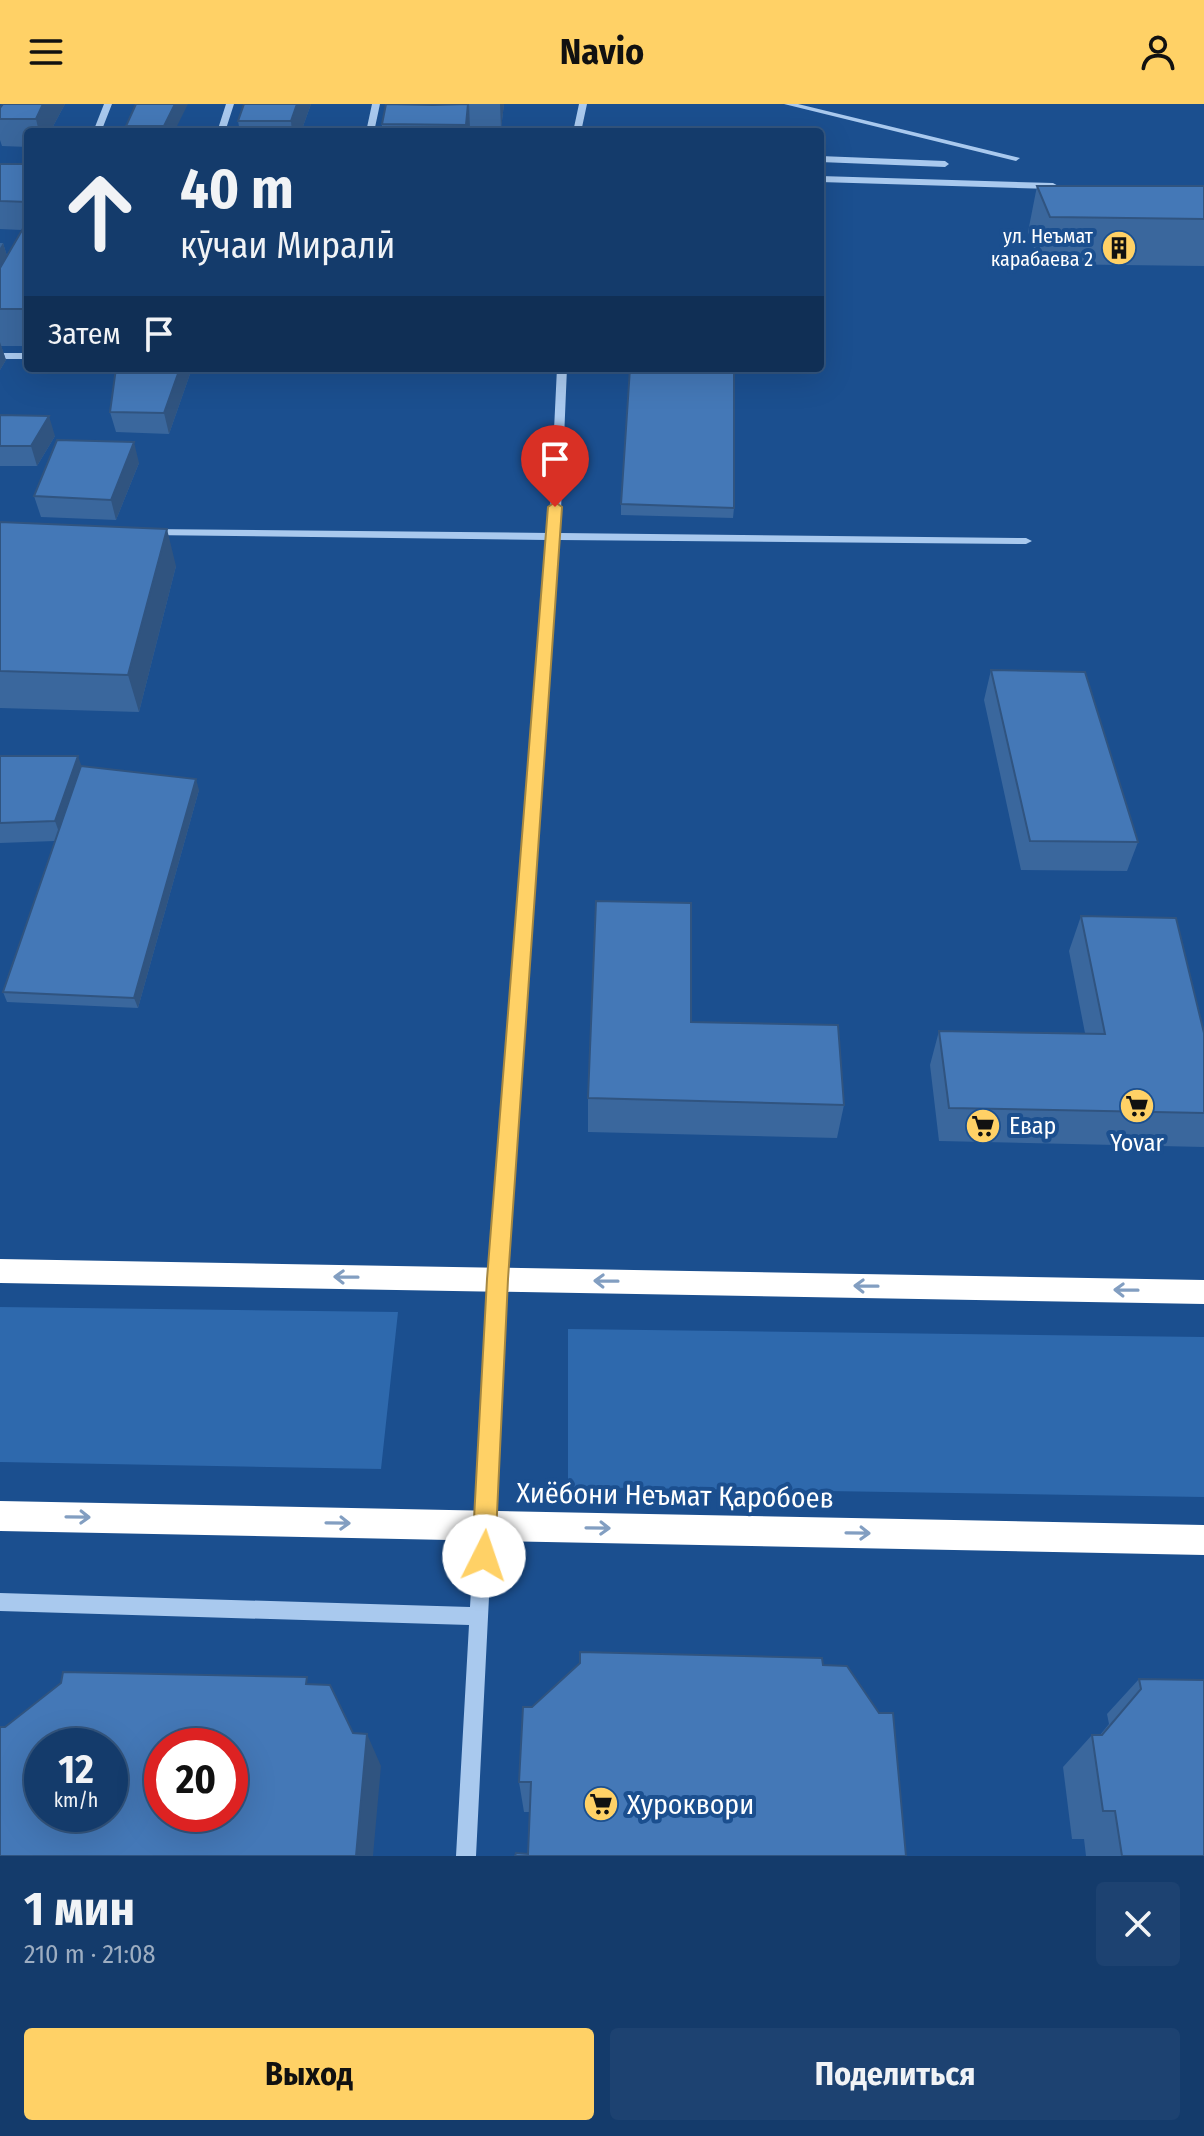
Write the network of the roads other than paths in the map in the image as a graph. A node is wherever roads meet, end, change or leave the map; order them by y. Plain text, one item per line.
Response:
1 (108, 104) edge
2 (230, 104) edge
3 (376, 104) edge
4 (583, 104) edge
5 (788, 104) edge
6 (99, 128) edge
7 (222, 128) edge
8 (371, 128) edge
9 (578, 128) edge
10 (1016, 158) dead end
11 (824, 159) edge
12 (945, 164) dead end
13 (824, 179) edge
14 (1075, 197) edge
15 (0, 356) edge
16 (24, 356) edge
17 (562, 372) edge
18 (142, 532) edge
19 (554, 534) junction
20 (1026, 541) dead end
21 (0, 1271) edge
22 (497, 1279) junction
23 (1204, 1292) edge
24 (0, 1516) edge
25 (486, 1526) junction
26 (1204, 1540) edge
27 (0, 1602) edge
28 (479, 1616) junction
29 (466, 1856) edge

1 - 6 street
2 - 7 street
3 - 8 street
4 - 9 street
5 - 10 street
11 - 12 street
13 - 14 street
15 - 16 street
17 - 19 street
18 - 19 street
19 - 20 street
19 - 22 street
22 -> 21 highway
23 -> 22 highway
22 - 25 street
24 -> 25 highway, Хиёбони Неъмат Қаробоев
25 -> 26 highway, Хиёбони Неъмат Қаробоев
25 - 28 street
27 - 28 street
28 - 29 street

